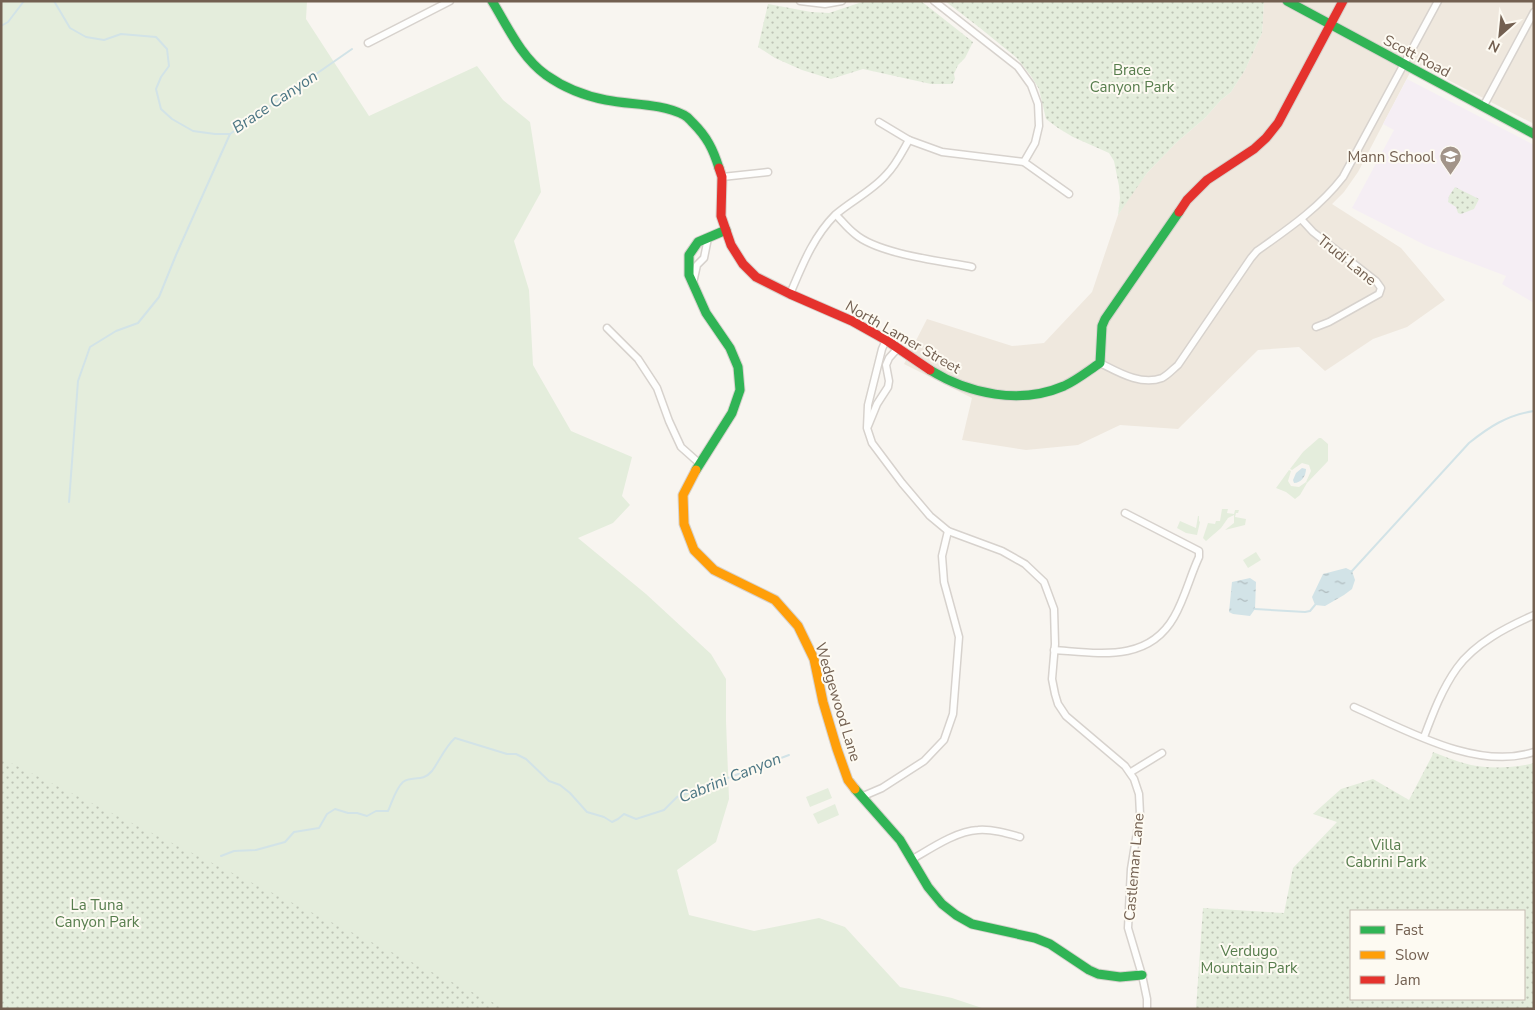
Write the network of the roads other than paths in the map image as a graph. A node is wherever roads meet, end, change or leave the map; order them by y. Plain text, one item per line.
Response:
1 (450, 1) edge
2 (492, 1) edge
3 (800, 1) edge
4 (842, 1) edge
5 (934, 1) edge
6 (1287, 1) edge
7 (1342, 1) edge
8 (1438, 1) edge
9 (825, 3) edge
10 (1534, 12) edge
11 (1330, 25) junction
12 (368, 44) dead end
13 (1404, 64) junction
14 (1483, 108) junction
15 (878, 122) dead end
16 (1534, 134) edge
17 (909, 140) junction
18 (1024, 162) junction
19 (768, 172) dead end
20 (722, 177) junction
21 (1069, 194) dead end
22 (836, 215) junction
23 (1301, 220) junction
24 (726, 230) junction
25 (708, 238) junction
26 (972, 267) dead end
27 (692, 283) junction
28 (790, 294) junction
29 (1316, 327) dead end
30 (607, 328) dead end
31 (886, 340) junction
32 (898, 348) junction
33 (1100, 363) junction
34 (867, 428) junction
35 (698, 463) junction
36 (1125, 512) dead end
37 (948, 531) junction
38 (1534, 615) edge
39 (1054, 650) junction
40 (1354, 707) dead end
41 (1424, 738) junction
42 (1534, 752) edge
43 (1162, 753) dead end
44 (1131, 772) junction
45 (861, 797) junction
46 (1020, 837) dead end
47 (911, 860) junction
48 (1142, 975) junction
49 (1148, 1009) edge

1 - 12 street
2 - 20 street, North Lamer Street
3 - 9 street
4 - 9 street
5 - 18 street
6 - 11 street, Scott Road
7 - 11 street
8 - 13 street
10 - 14 street
11 - 13 street, Scott Road
11 - 33 street
13 - 14 street, Scott Road
13 - 23 street
14 - 16 street, Scott Road
15 - 17 street
17 - 18 street
17 - 22 street
18 - 21 street
19 - 20 street
20 - 24 street, North Lamer Street
22 - 26 street
22 - 28 street
23 - 29 street, Trudi Lane
23 - 33 street
24 - 25 street, Wedgewood Lane
24 - 28 street, North Lamer Street
25 - 27 street
25 - 27 street, Wedgewood Lane
27 - 35 street, Wedgewood Lane
28 - 31 street, North Lamer Street
30 - 35 street
31 - 32 street, North Lamer Street
31 - 34 street, Castleman Lane
32 - 33 street, North Lamer Street
32 - 34 street
34 - 37 street, Castleman Lane
35 - 45 street, Wedgewood Lane
36 - 39 street
37 - 39 street, Castleman Lane
37 - 45 street
38 - 41 street
39 - 44 street, Castleman Lane
40 - 41 street
41 - 42 street
43 - 44 street
44 - 48 street, Castleman Lane
45 - 47 street, Wedgewood Lane
46 - 47 street
47 - 48 street, Wedgewood Lane
48 - 49 street, Castleman Lane

